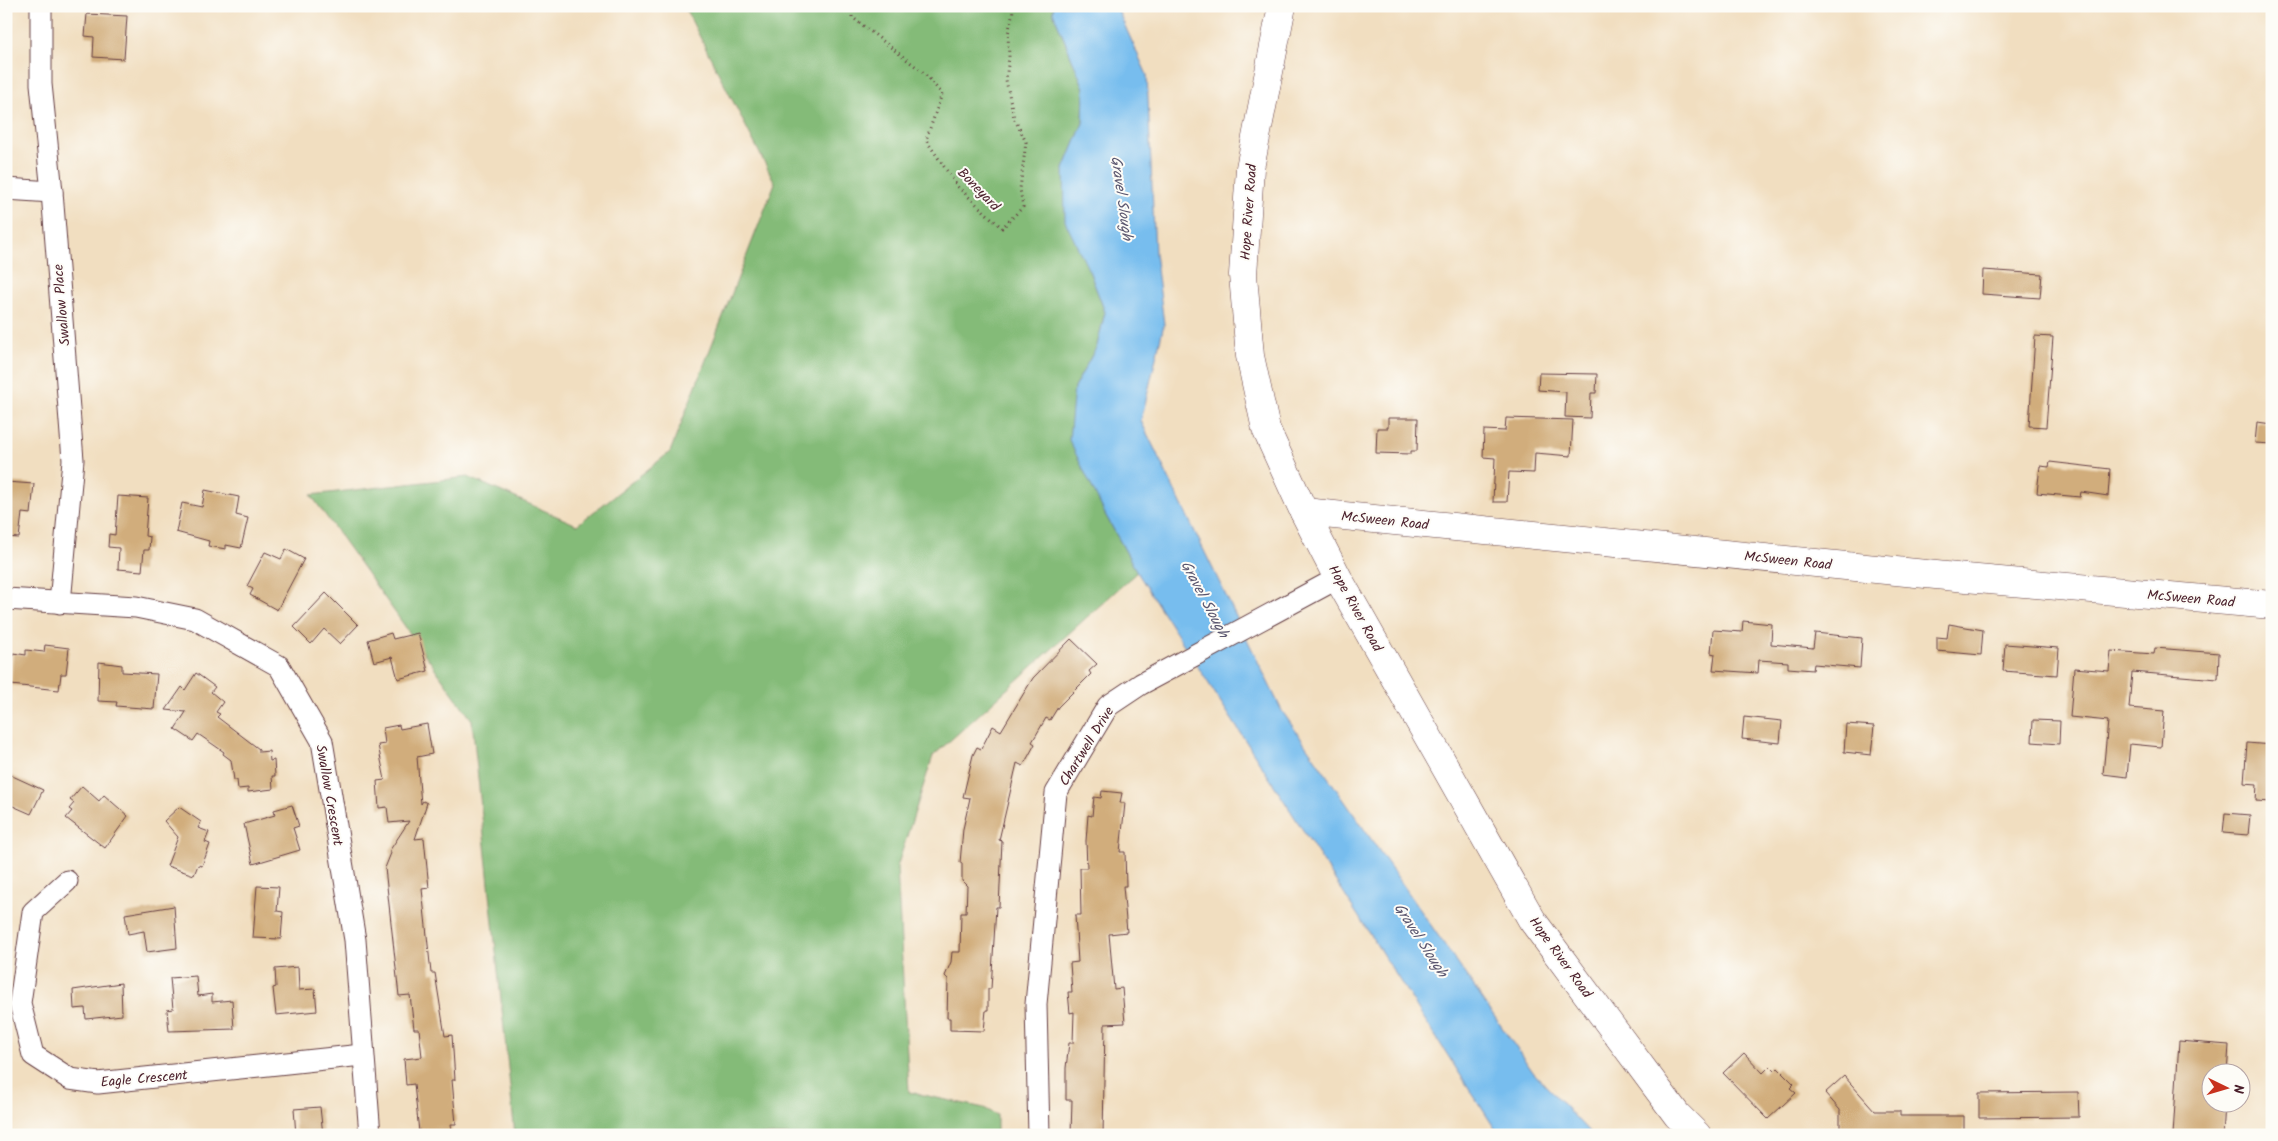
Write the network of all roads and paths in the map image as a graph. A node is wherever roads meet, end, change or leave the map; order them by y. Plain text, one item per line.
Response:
1 (41, 6) edge
2 (852, 6) edge
3 (1014, 6) edge
4 (1282, 6) edge
5 (6, 189) edge
6 (52, 192) junction
7 (1304, 512) junction
8 (1338, 578) junction
9 (6, 599) edge
10 (60, 603) junction
11 (2272, 605) edge
12 (67, 881) dead end
13 (362, 1055) junction
14 (370, 1135) edge
15 (1039, 1135) edge
16 (1697, 1135) edge

1 - 6 street, Swallow Place
2 - 3 path, Boneyard
4 - 7 street, Hope River Road
5 - 6 street
6 - 10 street, Swallow Place
7 - 8 street, Hope River Road
7 - 11 street, McSween Road
8 - 15 street, Chartwell Drive
8 - 16 street, Hope River Road
9 - 10 street, Swallow Crescent
10 - 13 street, Swallow Crescent
12 - 13 street, Eagle Crescent
13 - 14 street, Swallow Crescent

